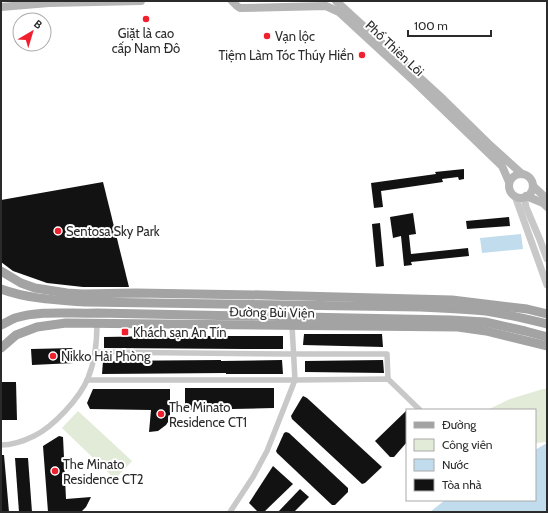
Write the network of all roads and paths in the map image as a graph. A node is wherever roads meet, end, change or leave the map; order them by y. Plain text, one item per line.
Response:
1 (141, 1) edge
2 (232, 1) edge
3 (334, 3) edge
4 (1, 7) edge
5 (522, 174) junction
6 (509, 182) junction
7 (532, 186) junction
8 (515, 196) junction
9 (525, 197) junction
10 (546, 202) edge
11 (547, 259) edge
12 (1, 271) edge
13 (547, 284) edge
14 (1, 289) edge
15 (84, 298) junction
16 (420, 307) junction
17 (97, 313) junction
18 (547, 314) edge
19 (420, 320) junction
20 (292, 321) junction
21 (97, 324) junction
22 (547, 324) edge
23 (1, 325) edge
24 (525, 335) junction
25 (547, 337) edge
26 (547, 346) edge
27 (1, 348) edge
28 (95, 352) junction
29 (294, 354) junction
30 (388, 379) junction
31 (87, 380) junction
32 (295, 380) junction
33 (419, 409) edge
34 (1, 445) edge
35 (230, 512) edge

1 - 4 main road
2 - 3 main road
3 - 5 main road, Phố Thiên Lôi
3 - 6 main road, Phố Thiên Lôi
5 - 6 main road
5 - 7 main road
6 - 8 main road
7 - 9 main road
7 - 10 main road
8 - 9 main road
8 - 13 street
9 - 10 main road
9 - 11 street
12 - 15 main road, Đường Bùi Viện
14 - 15 main road, Đường Bùi Viện
15 - 16 main road, Đường Bùi Viện
15 - 18 main road, Đường Bùi Viện
16 - 19 main road
16 - 22 main road, Đường Bùi Viện
17 - 20 main road, Đường Bùi Viện
17 - 21 main road
17 - 23 main road, Đường Bùi Viện
19 - 20 main road, Đường Bùi Viện
19 - 24 main road, Đường Bùi Viện
20 - 21 main road, Đường Bùi Viện
20 - 24 main road, Đường Bùi Viện
20 - 29 street
21 - 27 main road, Đường Bùi Viện
21 - 28 street
24 - 25 main road, Đường Bùi Viện
24 - 26 main road, Đường Bùi Viện
28 - 29 street
28 - 31 street
29 - 30 street
29 - 32 street
30 - 32 street
30 - 33 street
31 - 32 street
31 - 34 street
32 - 35 street

